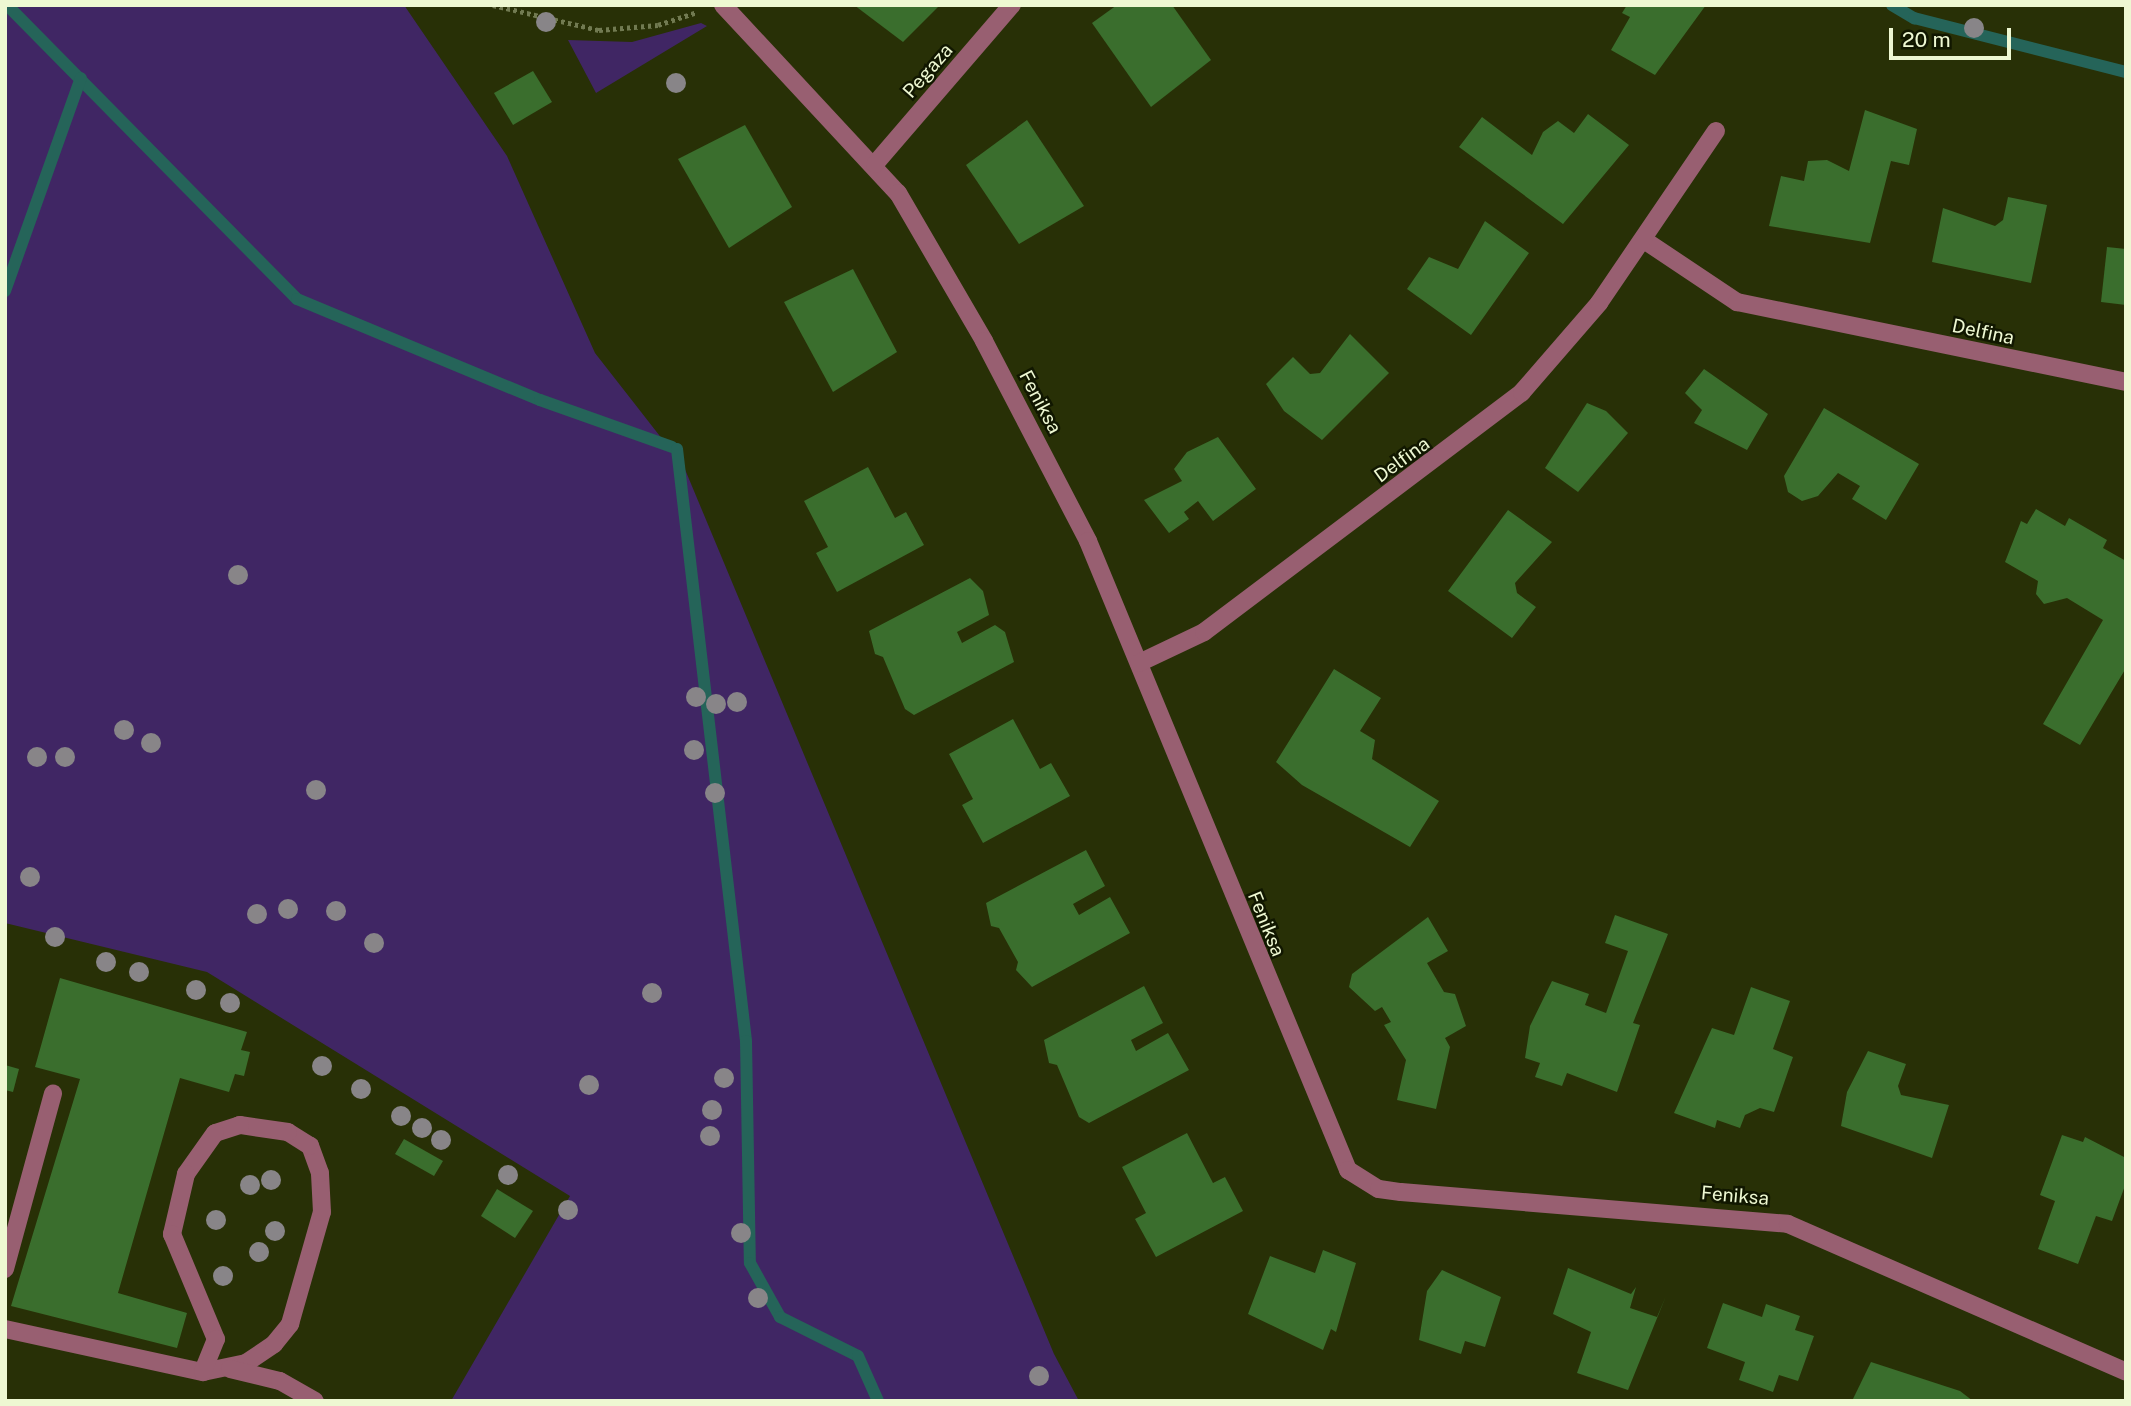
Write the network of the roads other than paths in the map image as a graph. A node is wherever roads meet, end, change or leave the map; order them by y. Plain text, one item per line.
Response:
1 (1012, 5) edge
2 (714, 7) edge
3 (1716, 131) dead end
4 (875, 164) junction
5 (1644, 240) junction
6 (2126, 382) edge
7 (1139, 663) junction
8 (53, 1093) dead end
9 (5, 1269) edge
10 (5, 1329) edge
11 (227, 1369) junction
12 (203, 1372) junction
13 (2126, 1372) edge
14 (315, 1401) edge

1 - 4 street, Pegaza
2 - 4 street, Feniksa
3 - 5 street, Delfina
4 - 7 street, Feniksa
5 - 6 street, Delfina
5 - 7 street, Delfina
7 - 13 street, Feniksa
8 - 9 street
10 - 12 street
11 - 12 street
11 - 12 street
11 - 14 street

